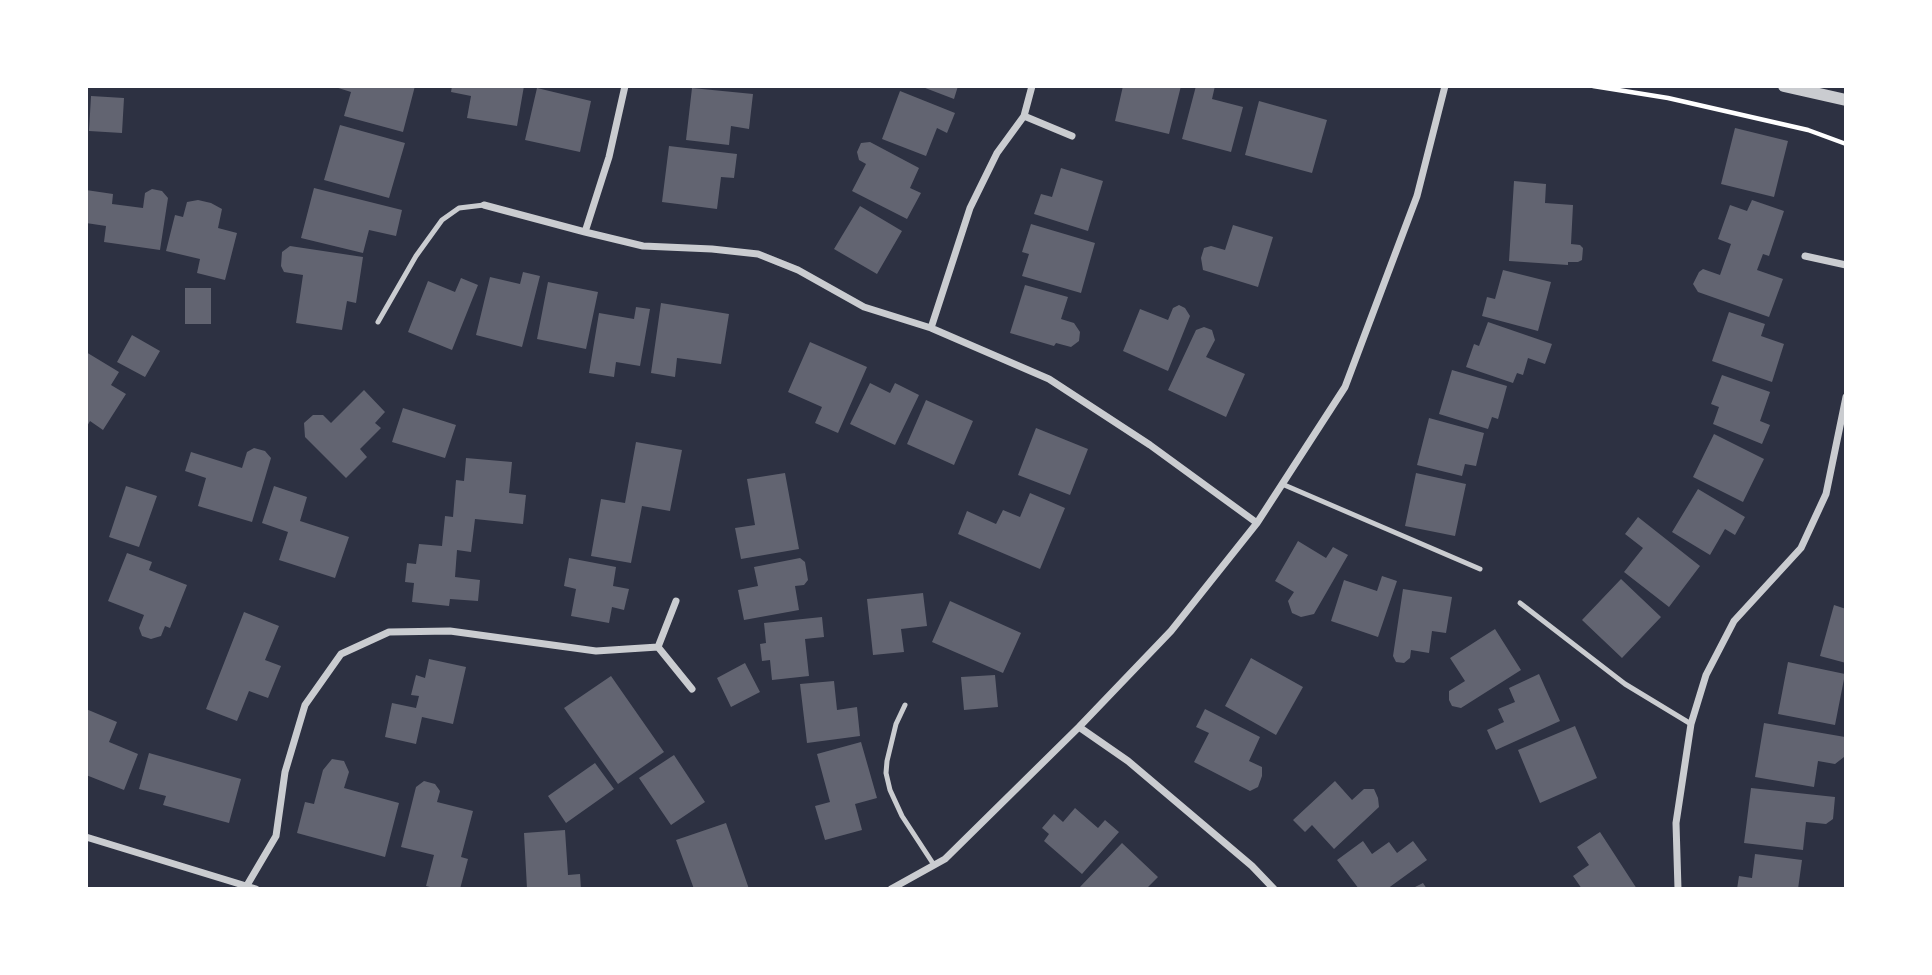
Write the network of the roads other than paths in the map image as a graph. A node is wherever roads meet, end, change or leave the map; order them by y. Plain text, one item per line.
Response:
1 (625, 86) edge
2 (1032, 86) edge
3 (1446, 86) edge
4 (1784, 86) edge
5 (1846, 100) edge
6 (1024, 116) junction
7 (1072, 136) dead end
8 (484, 205) joint
9 (585, 232) junction
10 (1805, 256) dead end
11 (1846, 265) edge
12 (379, 322) dead end
13 (931, 328) junction
14 (1846, 397) edge
15 (1282, 484) junction
16 (1257, 523) junction
17 (1480, 569) dead end
18 (676, 601) dead end
19 (1520, 603) dead end
20 (659, 647) junction
21 (692, 689) dead end
22 (905, 705) dead end
23 (1691, 724) junction
24 (1079, 727) junction
25 (86, 837) edge
26 (934, 865) junction
27 (246, 887) junction
28 (256, 889) edge
29 (891, 889) edge
30 (1275, 889) edge
31 (1678, 889) edge

1 - 9 street
2 - 6 street
3 - 15 street
4 - 5 street
6 - 7 street
6 - 13 street
8 - 9 street
8 - 12 lane
9 - 13 street
10 - 11 street
13 - 16 street
14 - 23 street
15 - 16 street
15 - 17 lane
16 - 24 street
18 - 20 street
19 - 23 lane
20 - 21 street
20 - 27 street
22 - 26 lane
23 - 31 street
24 - 26 street
24 - 30 street
25 - 27 street
26 - 29 street
27 - 28 street

